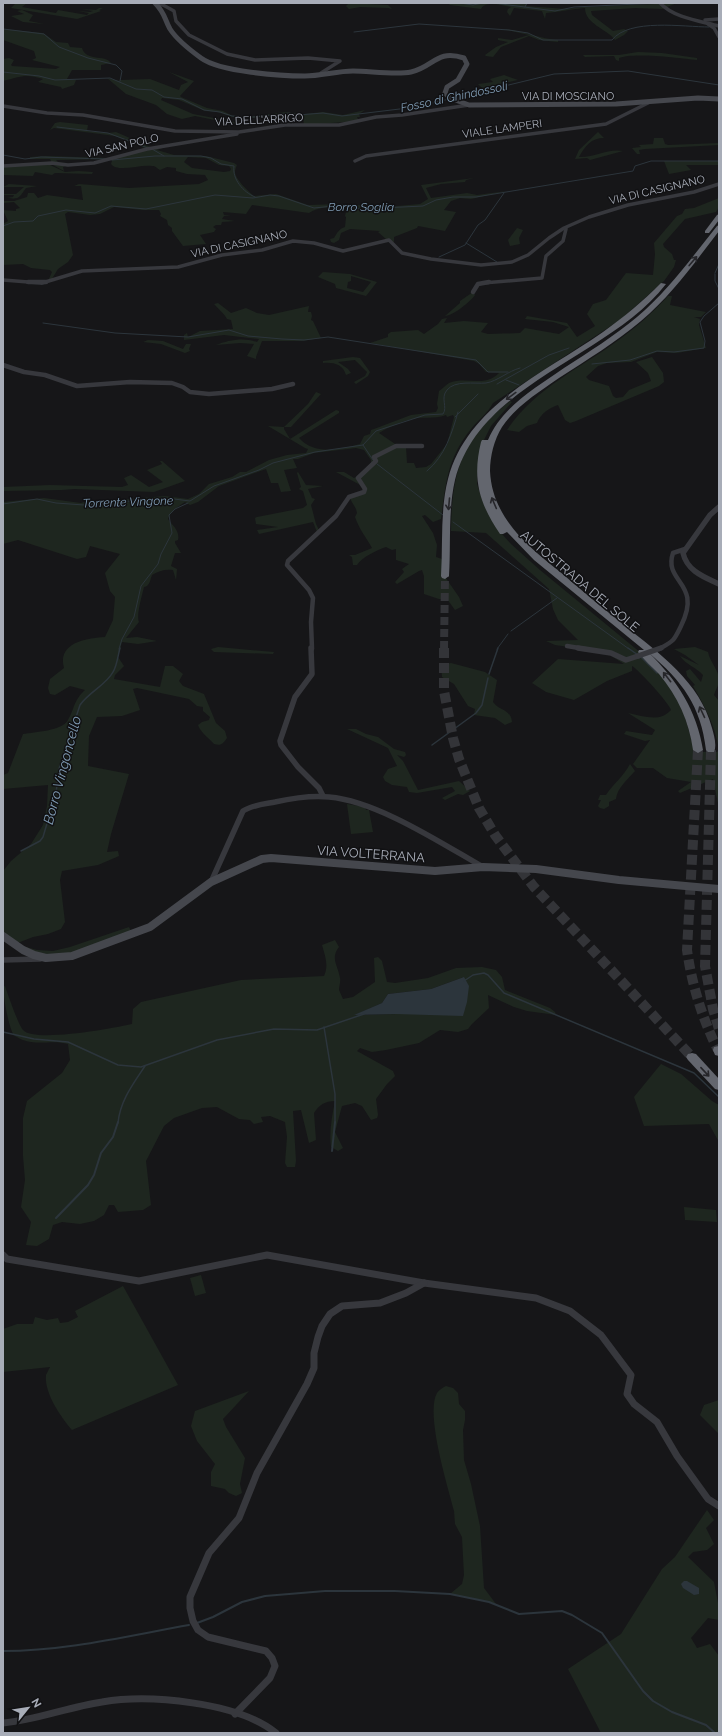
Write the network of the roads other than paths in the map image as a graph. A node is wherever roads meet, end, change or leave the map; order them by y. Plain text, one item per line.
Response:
1 (660, 3) edge
2 (156, 4) edge
3 (719, 19) edge
4 (702, 21) junction
5 (719, 26) edge
6 (719, 37) edge
7 (321, 75) junction
8 (719, 99) edge
9 (648, 103) junction
10 (469, 105) junction
11 (3, 106) edge
12 (245, 132) junction
13 (355, 161) dead end
14 (3, 166) edge
15 (719, 184) edge
16 (719, 216) edge
17 (719, 227) edge
18 (566, 228) junction
19 (3, 280) edge
20 (667, 290) junction
21 (473, 292) dead end
22 (3, 365) edge
23 (293, 384) dead end
24 (422, 446) dead end
25 (719, 507) edge
26 (685, 549) junction
27 (445, 576) tunnel mouth
28 (719, 584) edge
29 (567, 646) dead end
30 (698, 750) tunnel mouth
31 (711, 750) tunnel mouth
32 (323, 796) junction
33 (483, 867) junction
34 (211, 882) junction
35 (719, 889) edge
36 (3, 936) edge
37 (46, 958) junction
38 (3, 960) edge
39 (692, 1057) tunnel mouth
40 (719, 1086) edge
41 (3, 1255) edge
42 (424, 1283) junction
43 (719, 1506) edge
44 (235, 1714) junction
45 (3, 1723) edge
46 (276, 1733) edge

1 - 4 street
2 - 7 main road, VIA DI MOSCIANO
2 - 7 street, VIA DI MOSCIANO
3 - 4 street
4 - 5 street
4 - 6 street
7 - 10 main road, VIA DI MOSCIANO
8 - 9 main road, VIA DI MOSCIANO
9 - 10 main road, VIA DI MOSCIANO
9 - 13 street, VIALE LAMPERI
10 - 12 street, VIA DELL'ARRIGO
11 - 12 street, VIA DELL'ARRIGO
12 - 14 street, VIA SAN POLO
15 - 18 street, VIA DI CASIGNANO
16 -> 27 highway
20 -> 17 highway, AUTOSTRADA DEL SOLE
18 - 19 street, VIA DI CASIGNANO
18 - 21 street
30 -> 20 highway, AUTOSTRADA DEL SOLE
31 -> 20 highway, AUTOSTRADA DEL SOLE
22 - 23 street
24 - 32 street
25 - 26 street
26 - 28 street
26 - 29 street, bridge
32 - 33 street
32 - 34 street
33 - 34 main road, VIA VOLTERRANA
33 - 35 main road, VIA VOLTERRANA
34 - 37 main road, VIA VOLTERRANA
36 - 37 main road, VIA VOLTERRANA
37 - 38 street, VIA VOLTERRANA
39 -> 40 highway
41 - 42 street
42 - 43 street
42 - 44 street
44 - 45 street
44 - 46 street

